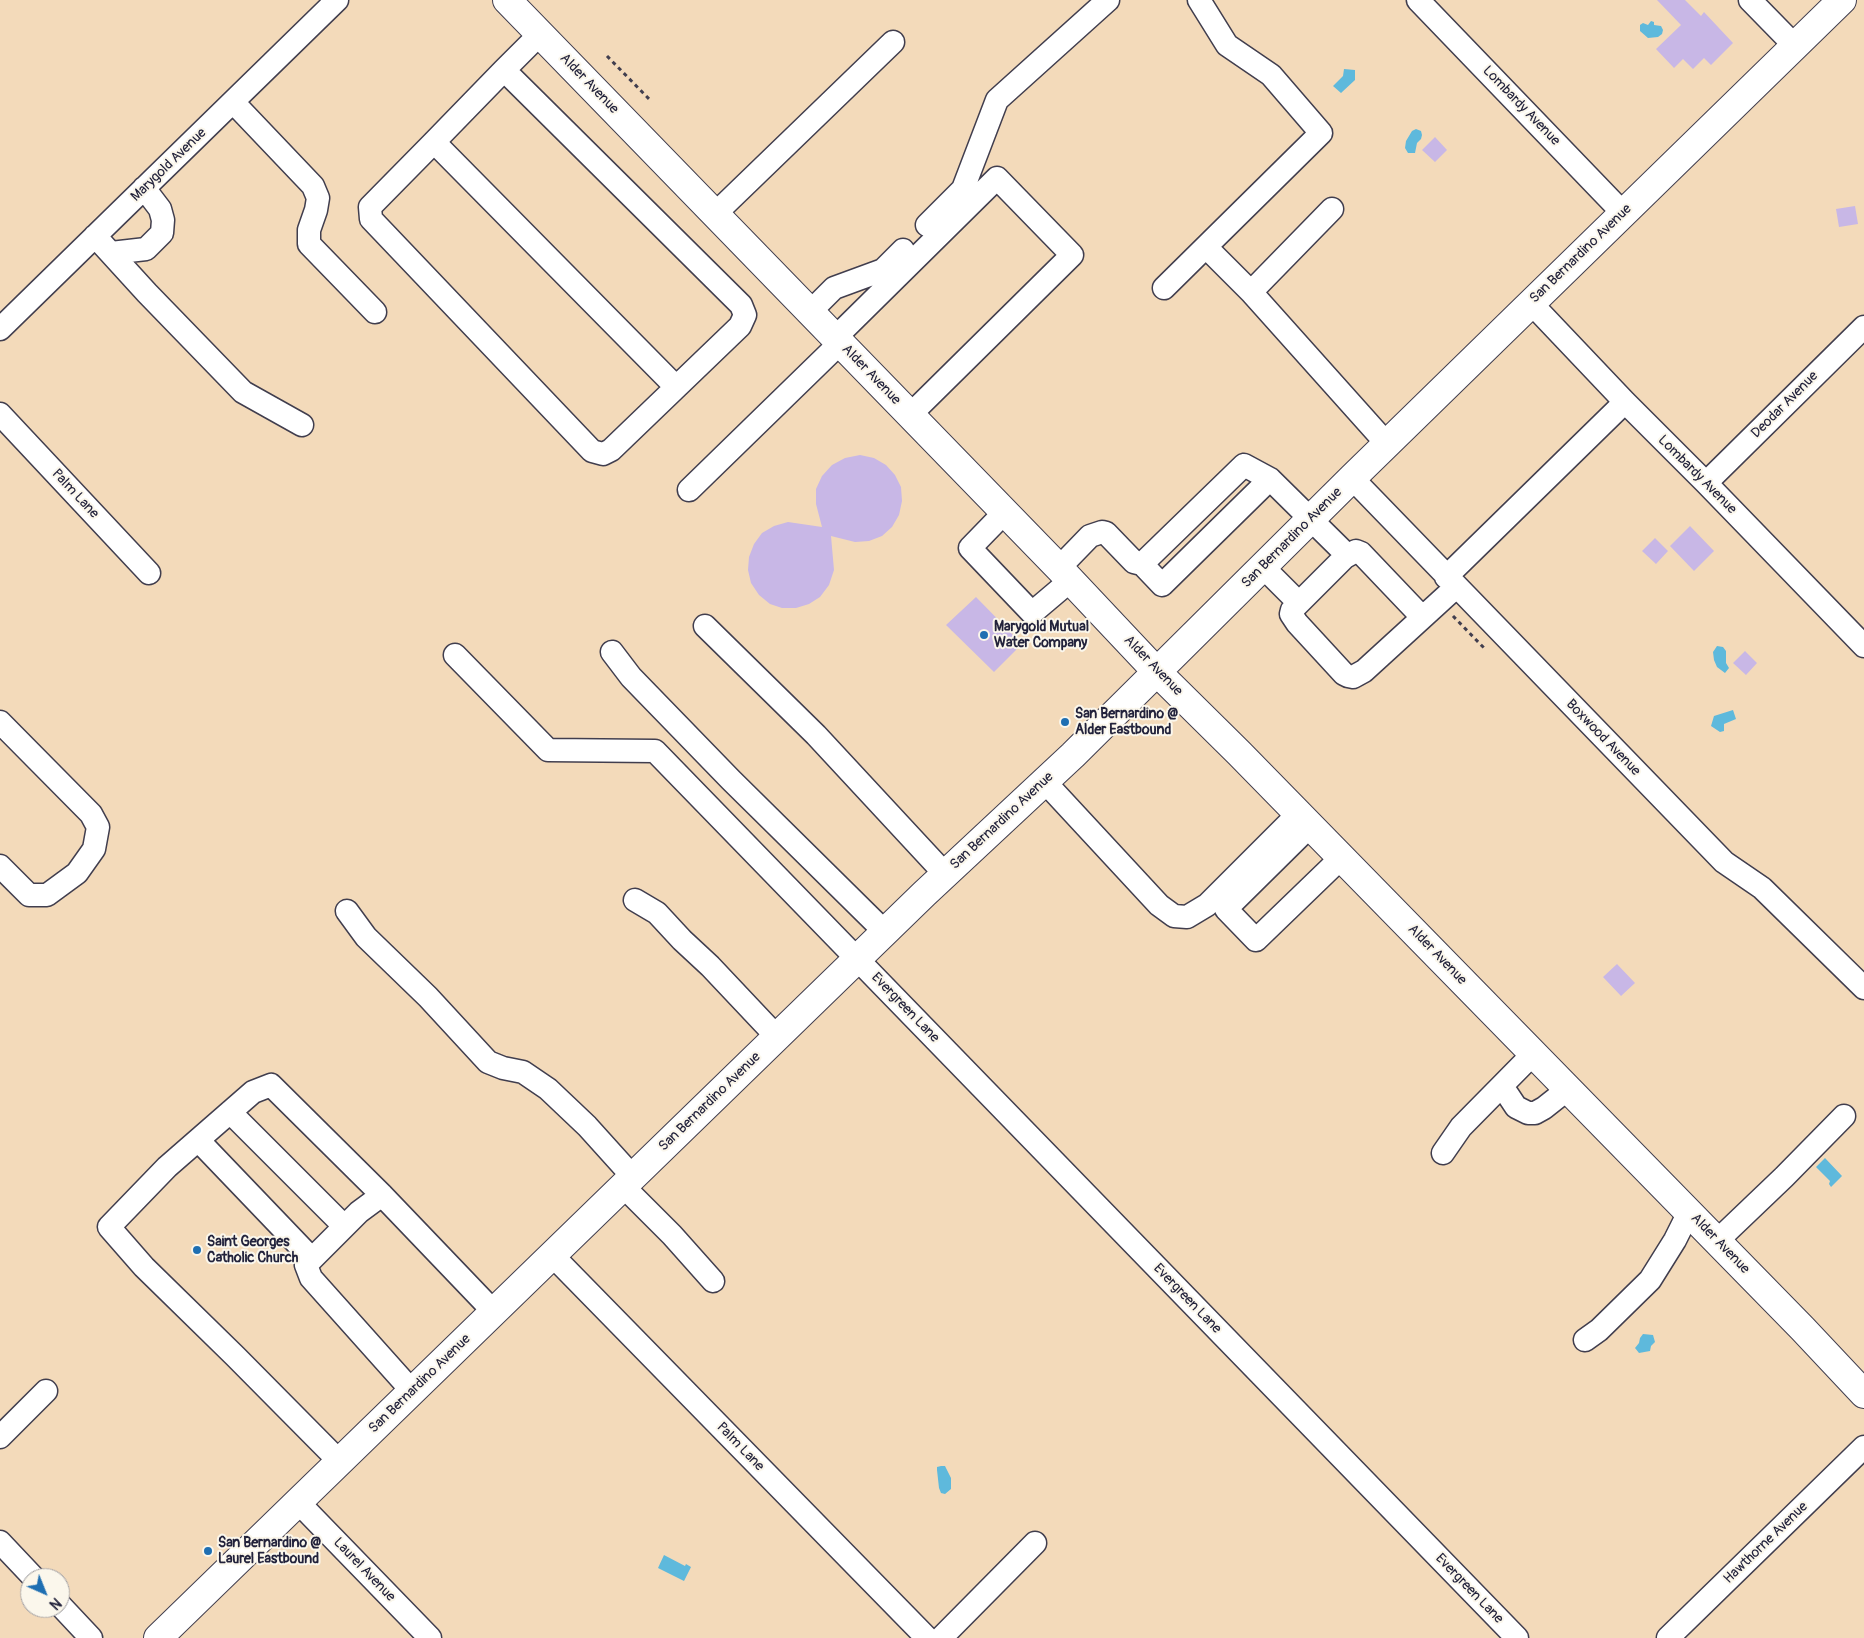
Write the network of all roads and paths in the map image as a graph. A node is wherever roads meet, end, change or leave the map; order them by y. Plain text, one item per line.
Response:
1 (337, 0) edge
2 (507, 0) edge
3 (1108, 0) edge
4 (1199, 0) edge
5 (1418, 0) edge
6 (1750, 0) edge
7 (1842, 0) edge
8 (540, 34) junction
9 (893, 42) dead end
10 (1795, 46) junction
11 (607, 56) dead end
12 (504, 70) junction
13 (651, 101) dead end
14 (233, 102) junction
15 (434, 142) junction
16 (144, 188) junction
17 (1332, 209) dead end
18 (1623, 213) junction
19 (715, 214) junction
20 (95, 236) junction
21 (1206, 247) junction
22 (111, 254) junction
23 (1164, 288) dead end
24 (1251, 292) junction
25 (1531, 303) junction
26 (375, 312) dead end
27 (810, 312) junction
28 (1864, 327) edge
29 (0, 329) edge
30 (838, 341) junction
31 (676, 387) junction
32 (1625, 402) junction
33 (0, 414) edge
34 (910, 415) junction
35 (302, 425) dead end
36 (1387, 444) junction
37 (1352, 478) junction
38 (1270, 479) junction
39 (1706, 483) junction
40 (689, 490) dead end
41 (1005, 512) junction
42 (1310, 520) junction
43 (1348, 555) junction
44 (1142, 564) junction
45 (1263, 567) junction
46 (149, 573) dead end
47 (1065, 574) junction
48 (1451, 582) junction
49 (1299, 603) junction
50 (1450, 612) dead end
51 (1422, 617) junction
52 (705, 626) dead end
53 (1864, 646) edge
54 (1486, 650) dead end
55 (612, 652) dead end
56 (455, 655) dead end
57 (1157, 672) junction
58 (0, 722) edge
59 (1045, 782) junction
60 (1304, 820) junction
61 (1342, 857) junction
62 (0, 866) edge
63 (945, 874) junction
64 (635, 900) dead end
65 (347, 911) dead end
66 (885, 932) junction
67 (857, 959) junction
68 (1864, 988) edge
69 (777, 1037) junction
70 (1534, 1054) junction
71 (1502, 1086) junction
72 (1568, 1089) junction
73 (230, 1112) junction
74 (1844, 1116) dead end
75 (199, 1139) junction
76 (1443, 1153) dead end
77 (628, 1181) junction
78 (382, 1195) junction
79 (1688, 1212) junction
80 (344, 1226) junction
81 (1717, 1241) junction
82 (552, 1255) junction
83 (311, 1269) junction
84 (713, 1280) dead end
85 (494, 1312) junction
86 (1585, 1340) dead end
87 (46, 1391) dead end
88 (412, 1391) junction
89 (1864, 1394) edge
90 (0, 1437) edge
91 (1864, 1447) edge
92 (340, 1462) junction
93 (298, 1502) junction
94 (0, 1542) edge
95 (1035, 1542) dead end
96 (25, 1568) edge
97 (70, 1616) edge
98 (91, 1638) edge
99 (158, 1638) edge
100 (430, 1638) edge
101 (927, 1638) edge
102 (941, 1638) edge
103 (1517, 1638) edge
104 (1668, 1638) edge

1 - 14 street, Marygold Avenue
2 - 8 main road, Alder Avenue
3 - 27 street
4 - 21 street
5 - 18 street, Lombardy Avenue
6 - 10 street
7 - 10 main road, San Bernardino Avenue
8 - 12 street
8 - 19 main road, Alder Avenue
9 - 19 street
10 - 18 main road, San Bernardino Avenue
11 - 13 path
12 - 15 street
12 - 31 street
14 - 16 street, Marygold Avenue
14 - 26 street
15 - 31 street
15 - 31 street
16 - 20 street, Marygold Avenue
16 - 22 street
17 - 24 street
18 - 25 main road, San Bernardino Avenue
19 - 27 main road, Alder Avenue
20 - 22 street
20 - 29 street, Marygold Avenue
21 - 23 street
21 - 24 street
22 - 35 street
24 - 36 street
25 - 32 street, Lombardy Avenue
25 - 36 main road, San Bernardino Avenue
27 - 30 main road, Alder Avenue
28 - 39 street, Deodar Avenue
30 - 34 main road, Alder Avenue
30 - 34 street
30 - 40 street
32 - 39 street, Lombardy Avenue
32 - 48 street
33 - 46 street, Palm Lane
34 - 41 main road, Alder Avenue
36 - 37 main road, San Bernardino Avenue
37 - 42 main road, San Bernardino Avenue
37 - 48 street, Boxwood Avenue
38 - 42 street
38 - 44 street
38 - 44 street
39 - 53 street, Lombardy Avenue
41 - 47 main road, Alder Avenue
41 - 47 street
42 - 43 street
42 - 45 main road, San Bernardino Avenue
43 - 49 street
43 - 51 street
44 - 47 street
45 - 49 street
45 - 57 main road, San Bernardino Avenue
47 - 57 main road, Alder Avenue
48 - 51 street
48 - 68 street, Boxwood Avenue
49 - 51 street
50 - 54 path
52 - 63 street
55 - 66 street
56 - 67 street, Evergreen Lane
57 - 59 main road, San Bernardino Avenue
57 - 60 main road, Alder Avenue
58 - 62 street
59 - 60 street
59 - 63 main road, San Bernardino Avenue
60 - 61 main road, Alder Avenue
60 - 61 street
61 - 70 main road, Alder Avenue
63 - 66 main road, San Bernardino Avenue
64 - 69 street
65 - 77 street
66 - 67 main road, San Bernardino Avenue
67 - 69 main road, San Bernardino Avenue
67 - 103 street, Evergreen Lane
69 - 77 main road, San Bernardino Avenue
70 - 71 street
70 - 72 main road, Alder Avenue
71 - 72 street
71 - 76 street
72 - 79 main road, Alder Avenue
73 - 75 street
73 - 78 street
73 - 80 street
74 - 81 street
75 - 83 street
75 - 92 street
77 - 82 main road, San Bernardino Avenue
77 - 84 street
78 - 80 street
78 - 85 street
79 - 81 main road, Alder Avenue
79 - 86 street
80 - 83 street
81 - 89 main road, Alder Avenue
82 - 85 main road, San Bernardino Avenue
82 - 101 street, Palm Lane
83 - 88 street
85 - 88 main road, San Bernardino Avenue
87 - 90 street
88 - 92 main road, San Bernardino Avenue
91 - 104 street, Hawthorne Avenue
92 - 93 main road, San Bernardino Avenue
93 - 99 main road, San Bernardino Avenue
93 - 100 street, Laurel Avenue
94 - 96 street
95 - 102 street
97 - 98 street

